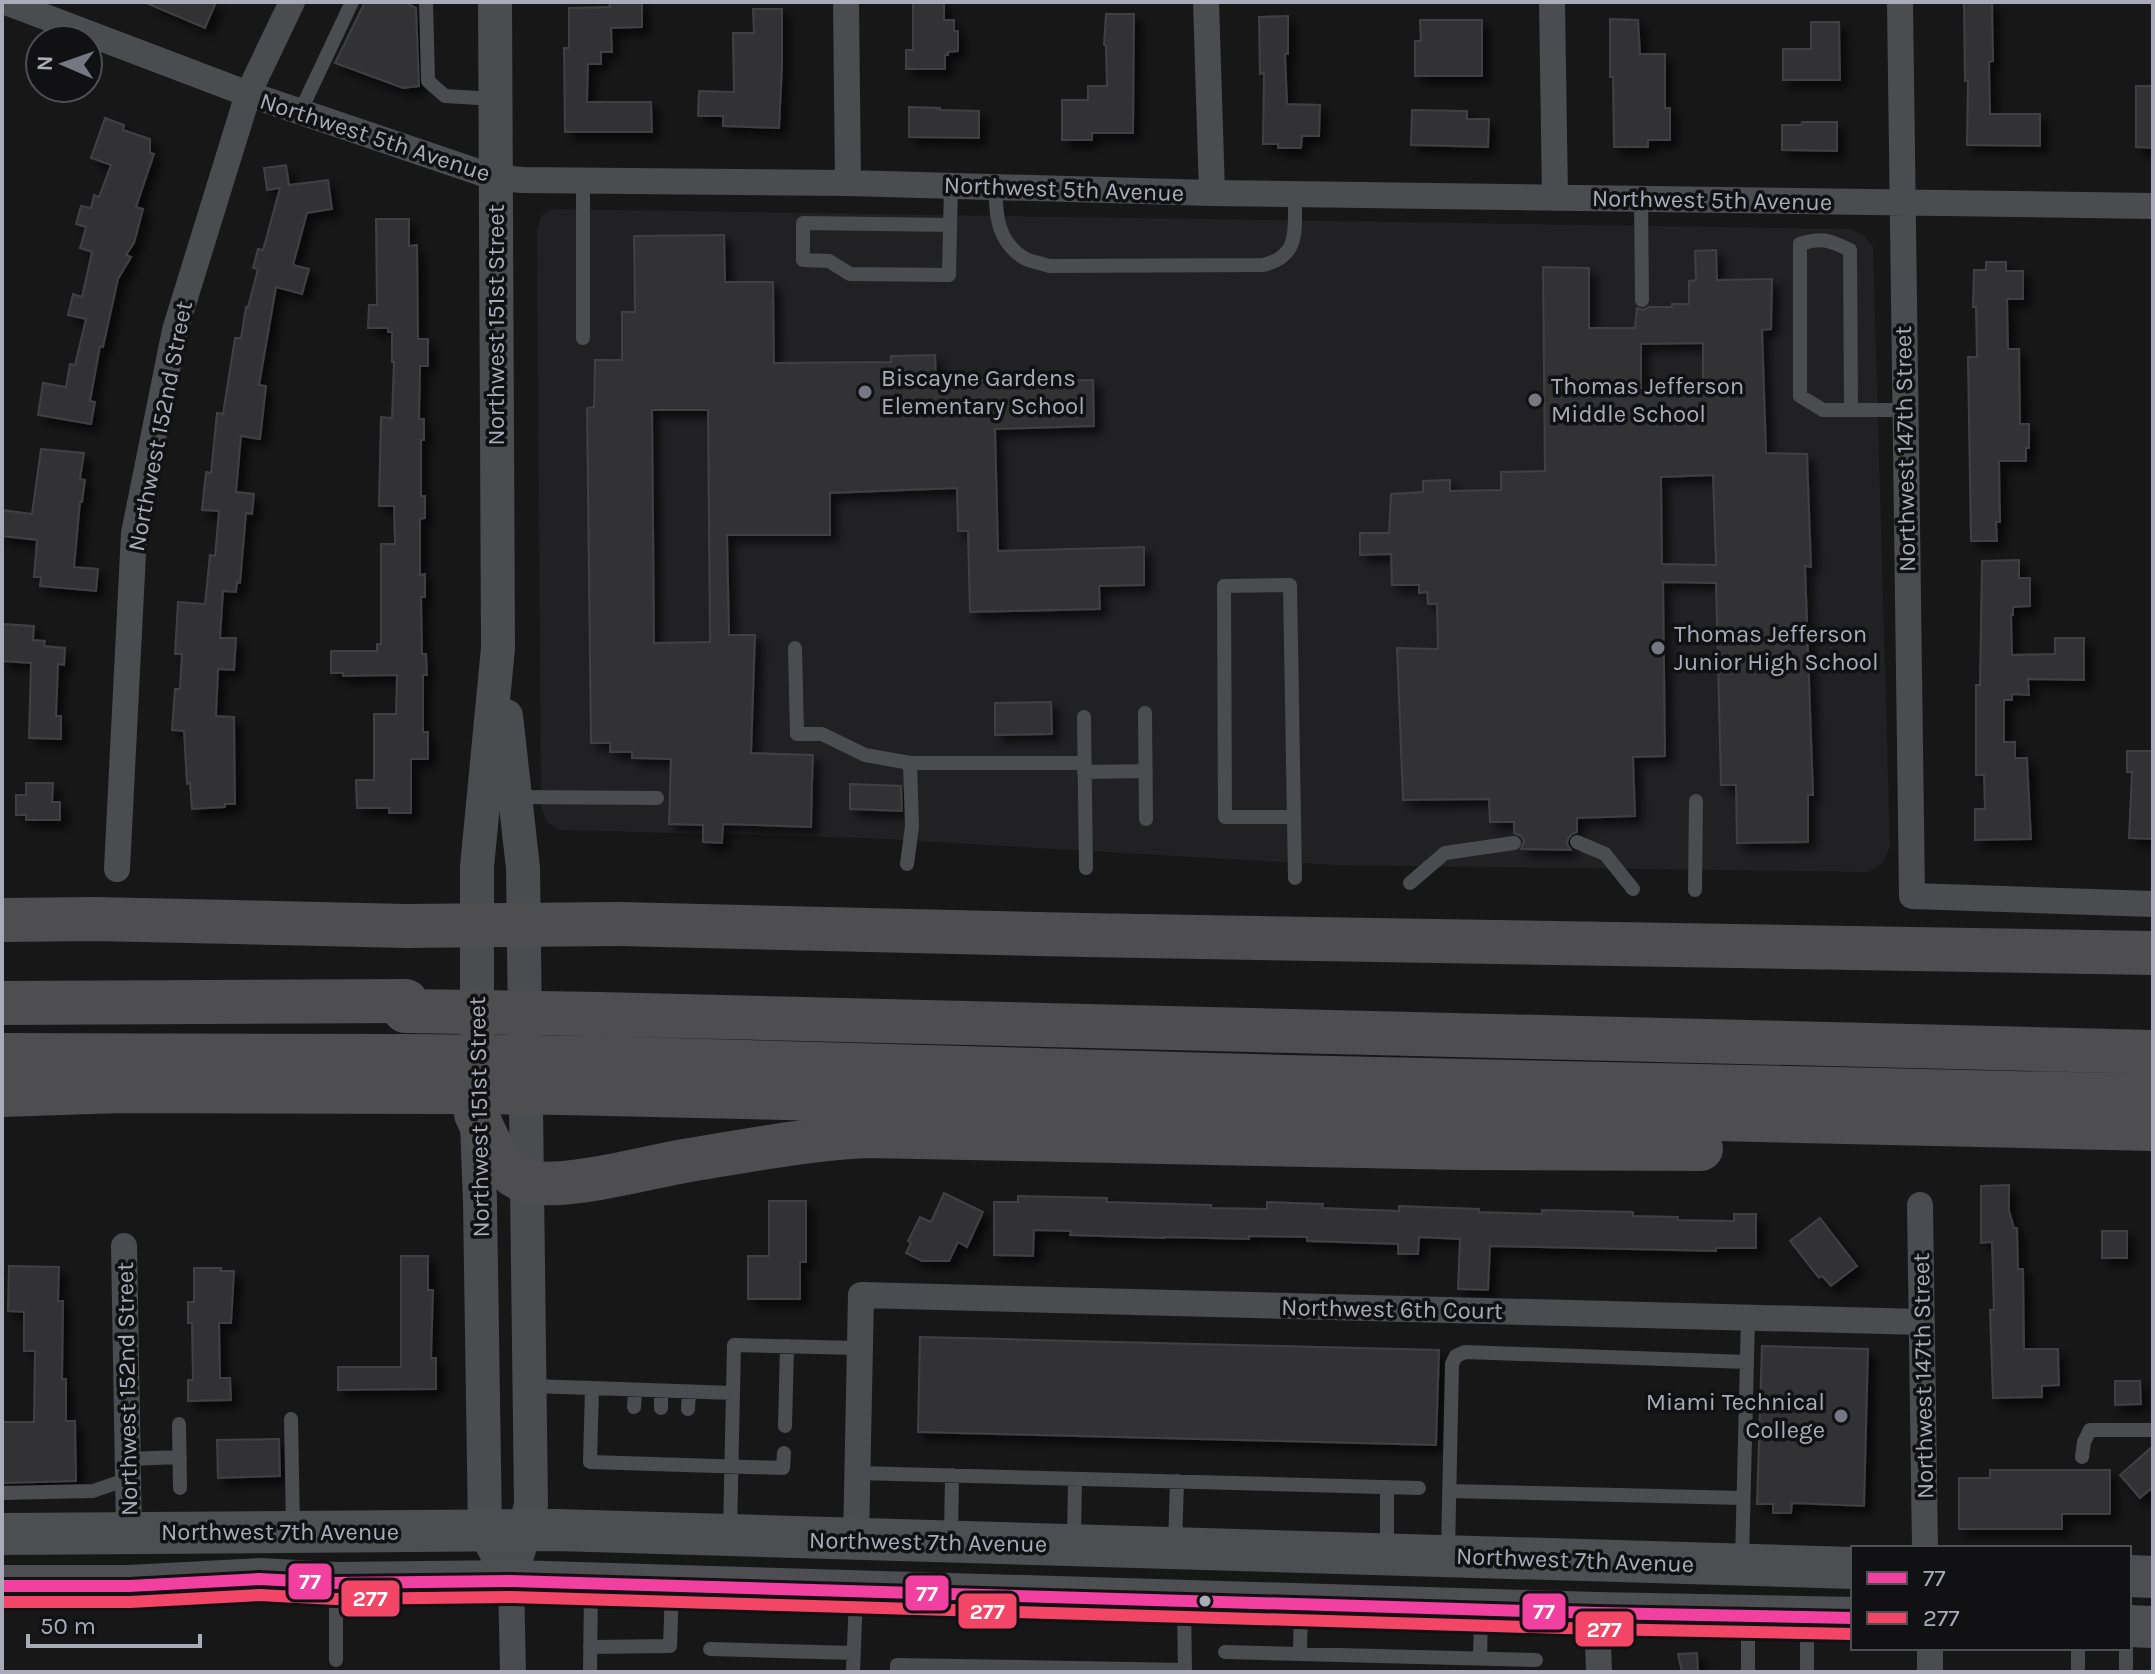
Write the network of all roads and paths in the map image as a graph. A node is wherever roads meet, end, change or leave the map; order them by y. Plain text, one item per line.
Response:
1 (6, 2) edge
2 (292, 2) edge
3 (352, 2) edge
4 (426, 2) edge
5 (495, 2) edge
6 (846, 2) edge
7 (1206, 2) edge
8 (1552, 2) edge
9 (1900, 2) edge
10 (248, 94) junction
11 (495, 99) junction
12 (300, 112) junction
13 (496, 178) junction
14 (583, 181) junction
15 (848, 183) junction
16 (951, 186) junction
17 (996, 187) junction
18 (1212, 193) junction
19 (1295, 194) junction
20 (1555, 198) junction
21 (1641, 199) junction
22 (1901, 202) junction
23 (2153, 206) edge
24 (950, 225) junction
25 (1642, 300) dead end
26 (583, 338) dead end
27 (1851, 409) junction
28 (1905, 410) junction
29 (498, 648) junction
30 (795, 648) dead end
31 (1145, 713) dead end
32 (1084, 717) dead end
33 (910, 763) junction
34 (1084, 768) junction
35 (1146, 771) junction
36 (516, 797) junction
37 (657, 798) dead end
38 (1696, 801) dead end
39 (1294, 817) junction
40 (1146, 819) dead end
41 (1577, 842) dead end
42 (1514, 843) dead end
43 (907, 864) dead end
44 (477, 867) junction
45 (523, 868) junction
46 (1086, 868) dead end
47 (117, 869) dead end
48 (1295, 878) dead end
49 (1410, 883) dead end
50 (1633, 889) dead end
51 (1695, 890) dead end
52 (2153, 904) edge
53 (2, 920) edge
54 (2153, 953) edge
55 (2, 1003) edge
56 (405, 1006) junction
57 (2, 1012) edge
58 (2153, 1052) edge
59 (2, 1055) edge
60 (2, 1095) edge
61 (2153, 1096) edge
62 (476, 1114) junction
63 (1987, 1126) junction
64 (2153, 1129) edge
65 (528, 1182) junction
66 (1920, 1205) dead end
67 (124, 1246) dead end
68 (1748, 1318) junction
69 (1922, 1322) junction
70 (787, 1346) junction
71 (860, 1348) junction
72 (1747, 1362) junction
73 (530, 1386) junction
74 (592, 1388) junction
75 (635, 1390) junction
76 (661, 1391) junction
77 (689, 1392) junction
78 (733, 1393) junction
79 (634, 1407) dead end
80 (661, 1408) dead end
81 (688, 1409) dead end
82 (291, 1419) dead end
83 (179, 1424) dead end
84 (785, 1426) dead end
85 (2153, 1430) edge
86 (784, 1453) dead end
87 (180, 1457) junction
88 (2082, 1457) dead end
89 (732, 1467) junction
90 (128, 1469) junction
91 (858, 1473) junction
92 (952, 1475) junction
93 (1075, 1479) junction
94 (1177, 1481) junction
95 (1387, 1487) junction
96 (180, 1488) dead end
97 (1419, 1488) dead end
98 (1449, 1491) junction
99 (2, 1493) edge
100 (1743, 1498) junction
101 (504, 1530) junction
102 (293, 1532) junction
103 (129, 1533) junction
104 (10, 1537) edge
105 (730, 1537) junction
106 (856, 1540) junction
107 (950, 1542) junction
108 (1074, 1546) junction
109 (1925, 1546) edge
110 (1175, 1548) junction
111 (1387, 1554) junction
112 (1448, 1556) junction
113 (1742, 1565) junction
114 (1851, 1568) edge
115 (2131, 1576) edge
116 (2153, 1577) edge
117 (511, 1581) junction
118 (336, 1583) junction
119 (591, 1583) junction
120 (2, 1586) edge
121 (672, 1586) junction
122 (856, 1592) junction
123 (1184, 1601) junction
124 (1301, 1604) junction
125 (1481, 1609) junction
126 (1597, 1613) junction
127 (1748, 1616) junction
128 (1807, 1617) junction
129 (1851, 1618) edge
130 (2131, 1626) edge
131 (2153, 1627) edge
132 (590, 1647) junction
133 (710, 1649) dead end
134 (1930, 1650) edge
135 (2078, 1650) edge
136 (2126, 1650) edge
137 (1225, 1652) dead end
138 (854, 1653) junction
139 (1300, 1654) junction
140 (1480, 1658) junction
141 (336, 1660) dead end
142 (1536, 1660) dead end
143 (1185, 1671) edge
144 (513, 1672) edge
145 (590, 1672) edge
146 (853, 1672) edge
147 (897, 1672) edge
148 (1599, 1672) edge
149 (1748, 1672) edge
150 (1807, 1672) edge
151 (1930, 1672) edge
152 (2078, 1672) edge
153 (2126, 1672) edge

1 - 10 street, Northwest 5th Avenue
2 - 10 street, Northwest 152nd Street
3 - 12 lane
4 - 11 lane
5 - 11 street, Northwest 151st Street
6 - 15 street
7 - 18 street
8 - 20 street
9 - 22 street, Northwest 147th Street
10 - 12 street, Northwest 5th Avenue
10 - 47 street, Northwest 152nd Street
11 - 13 street, Northwest 151st Street
12 - 13 street, Northwest 5th Avenue
13 - 14 street, Northwest 5th Avenue
13 - 29 street, Northwest 151st Street
14 - 15 street, Northwest 5th Avenue
14 - 26 lane
15 - 16 street, Northwest 5th Avenue
16 - 17 street, Northwest 5th Avenue
16 - 24 lane
17 - 18 street, Northwest 5th Avenue
17 - 19 lane
18 - 19 street, Northwest 5th Avenue
19 - 20 street, Northwest 5th Avenue
20 - 21 street, Northwest 5th Avenue
21 - 22 street, Northwest 5th Avenue
21 - 25 lane
22 - 23 street, Northwest 5th Avenue
22 - 28 street, Northwest 147th Street
24 - 24 lane
27 - 27 lane
27 - 28 lane
28 - 52 street, Northwest 147th Street
29 - 36 street, Northwest 151st Street
29 - 44 street, Northwest 151st Street
30 - 33 lane
31 - 35 lane
32 - 34 lane
33 - 34 lane
33 - 43 lane
34 - 35 lane
34 - 46 lane
35 - 40 lane
36 - 37 lane
36 - 45 street, Northwest 151st Street
38 - 51 lane
39 - 39 lane
39 - 48 lane
41 - 50 lane
42 - 49 lane
44 - 45 street
44 - 62 street, Northwest 151st Street
45 - 65 street, Northwest 151st Street
53 - 54 highway, bridge
55 - 56 highway
56 - 57 highway
56 - 58 highway, bridge
59 - 61 highway, bridge
60 - 63 highway, bridge
62 - 65 highway
62 - 101 street, Northwest 151st Street
63 - 64 highway
63 - 65 highway
65 - 73 street, Northwest 151st Street
66 - 69 street, Northwest 147th Street
67 - 90 street, Northwest 152nd Street
68 - 69 street, Northwest 6th Court
68 - 71 street, Northwest 6th Court
68 - 72 lane
69 - 109 street, Northwest 147th Street
70 - 71 lane
70 - 78 lane
70 - 84 lane
71 - 91 street
72 - 98 lane
72 - 100 lane
73 - 74 lane
73 - 101 street, Northwest 151st Street
74 - 75 lane
74 - 89 lane
75 - 76 lane
75 - 79 lane
76 - 77 lane
76 - 80 lane
77 - 78 lane
77 - 81 lane
78 - 89 lane
82 - 102 lane
83 - 87 lane
85 - 88 lane
86 - 89 lane
87 - 90 lane
87 - 96 lane
89 - 105 lane
90 - 99 lane
90 - 103 street, Northwest 152nd Street
91 - 92 lane
91 - 106 street
92 - 93 lane
92 - 107 lane
93 - 94 lane
93 - 108 lane
94 - 95 lane
94 - 110 lane
95 - 97 lane
95 - 111 lane
98 - 100 lane
98 - 112 lane
100 - 113 lane
101 - 102 main road, Northwest 7th Avenue
101 - 105 main road, Northwest 7th Avenue
101 - 117 street, Northwest 151st Street
102 - 103 main road, Northwest 7th Avenue
103 - 104 main road, Northwest 7th Avenue
105 - 106 main road, Northwest 7th Avenue
106 - 107 main road, Northwest 7th Avenue
107 - 108 main road, Northwest 7th Avenue
108 - 110 main road, Northwest 7th Avenue
108 - 122 main road
110 - 111 main road, Northwest 7th Avenue
111 - 112 main road, Northwest 7th Avenue
112 - 113 main road, Northwest 7th Avenue
113 - 114 main road, Northwest 7th Avenue
115 - 116 main road
117 - 118 main road, Northwest 7th Avenue
117 - 119 main road, Northwest 7th Avenue
117 - 144 street, Northwest 151st Street
118 - 120 main road, Northwest 7th Avenue
118 - 141 lane
119 - 121 main road, Northwest 7th Avenue
119 - 132 lane
121 - 122 main road, Northwest 7th Avenue
121 - 132 lane
122 - 123 main road, Northwest 7th Avenue
122 - 138 lane
123 - 124 main road, Northwest 7th Avenue
123 - 143 lane
124 - 125 main road, Northwest 7th Avenue
124 - 139 lane
125 - 126 main road, Northwest 7th Avenue
125 - 140 lane
126 - 127 main road, Northwest 7th Avenue
126 - 148 street
127 - 128 main road, Northwest 7th Avenue
127 - 149 lane
128 - 129 main road, Northwest 7th Avenue
128 - 150 lane
130 - 131 main road
132 - 145 lane
133 - 138 lane
134 - 151 street
135 - 152 lane
136 - 153 lane
137 - 139 lane
138 - 146 lane
139 - 140 lane
140 - 142 lane
143 - 147 lane

